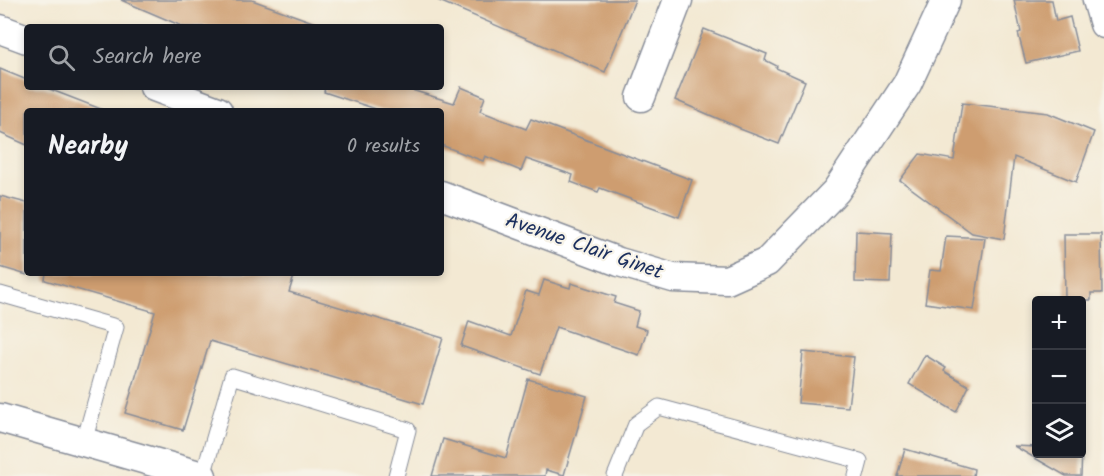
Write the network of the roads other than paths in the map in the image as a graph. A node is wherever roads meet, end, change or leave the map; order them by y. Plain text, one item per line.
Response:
1 (678, 0) edge
2 (946, 0) edge
3 (1096, 0) edge
4 (1104, 24) edge
5 (0, 29) edge
6 (24, 38) edge
7 (162, 90) edge
8 (641, 97) dead end
9 (210, 108) edge
10 (444, 196) edge
11 (0, 294) edge
12 (0, 418) edge
13 (84, 442) junction
14 (202, 476) edge
15 (396, 476) edge
16 (615, 476) edge
17 (856, 476) edge

1 - 8 street
2 - 10 street, Avenue Clair Ginet
3 - 4 street
5 - 6 street
7 - 9 street
11 - 13 lane
12 - 13 street
13 - 14 street
14 - 15 lane
16 - 17 lane

